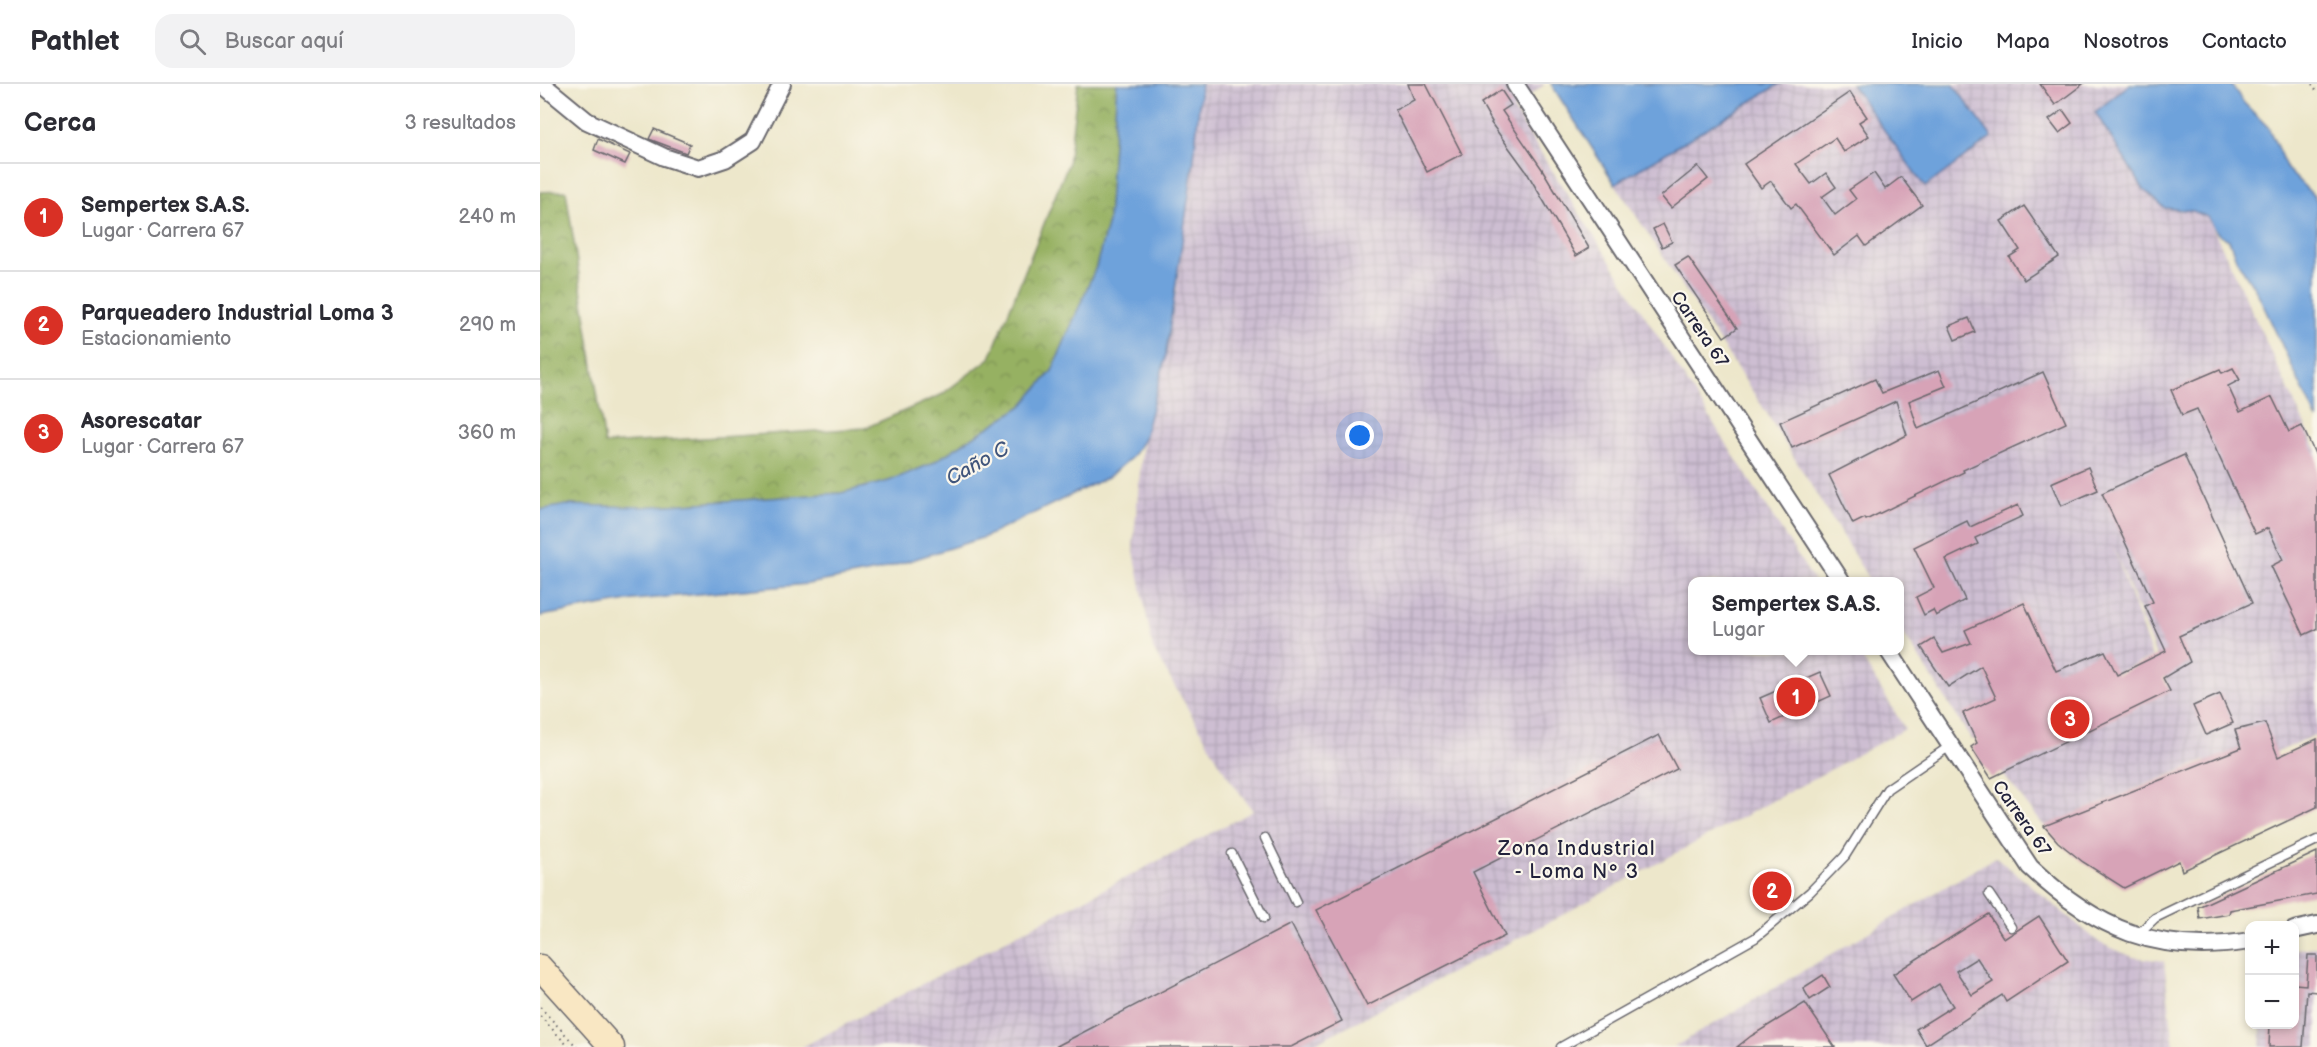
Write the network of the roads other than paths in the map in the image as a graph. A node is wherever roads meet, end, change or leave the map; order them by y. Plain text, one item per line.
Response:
1 (542, 84) edge
2 (782, 84) edge
3 (1515, 84) edge
4 (1839, 577) edge
5 (1890, 655) edge
6 (1950, 746) junction
7 (1265, 838) dead end
8 (2317, 840) edge
9 (1232, 854) dead end
10 (1989, 894) dead end
11 (1296, 902) dead end
12 (1264, 918) dead end
13 (2317, 925) edge
14 (2012, 927) dead end
15 (2299, 929) edge
16 (2137, 936) junction
17 (2245, 941) edge
18 (540, 967) edge
19 (540, 992) edge
20 (591, 1047) edge
21 (612, 1047) edge
22 (1561, 1047) edge

1 - 2 street
3 - 4 street, Carrera 67
5 - 6 street, Carrera 67
6 - 16 street, Carrera 67
6 - 22 lane
7 - 11 lane
8 - 16 lane
9 - 12 lane
10 - 14 lane
13 - 15 street
16 - 17 street, Carrera 67
18 - 21 main road
19 - 20 main road

